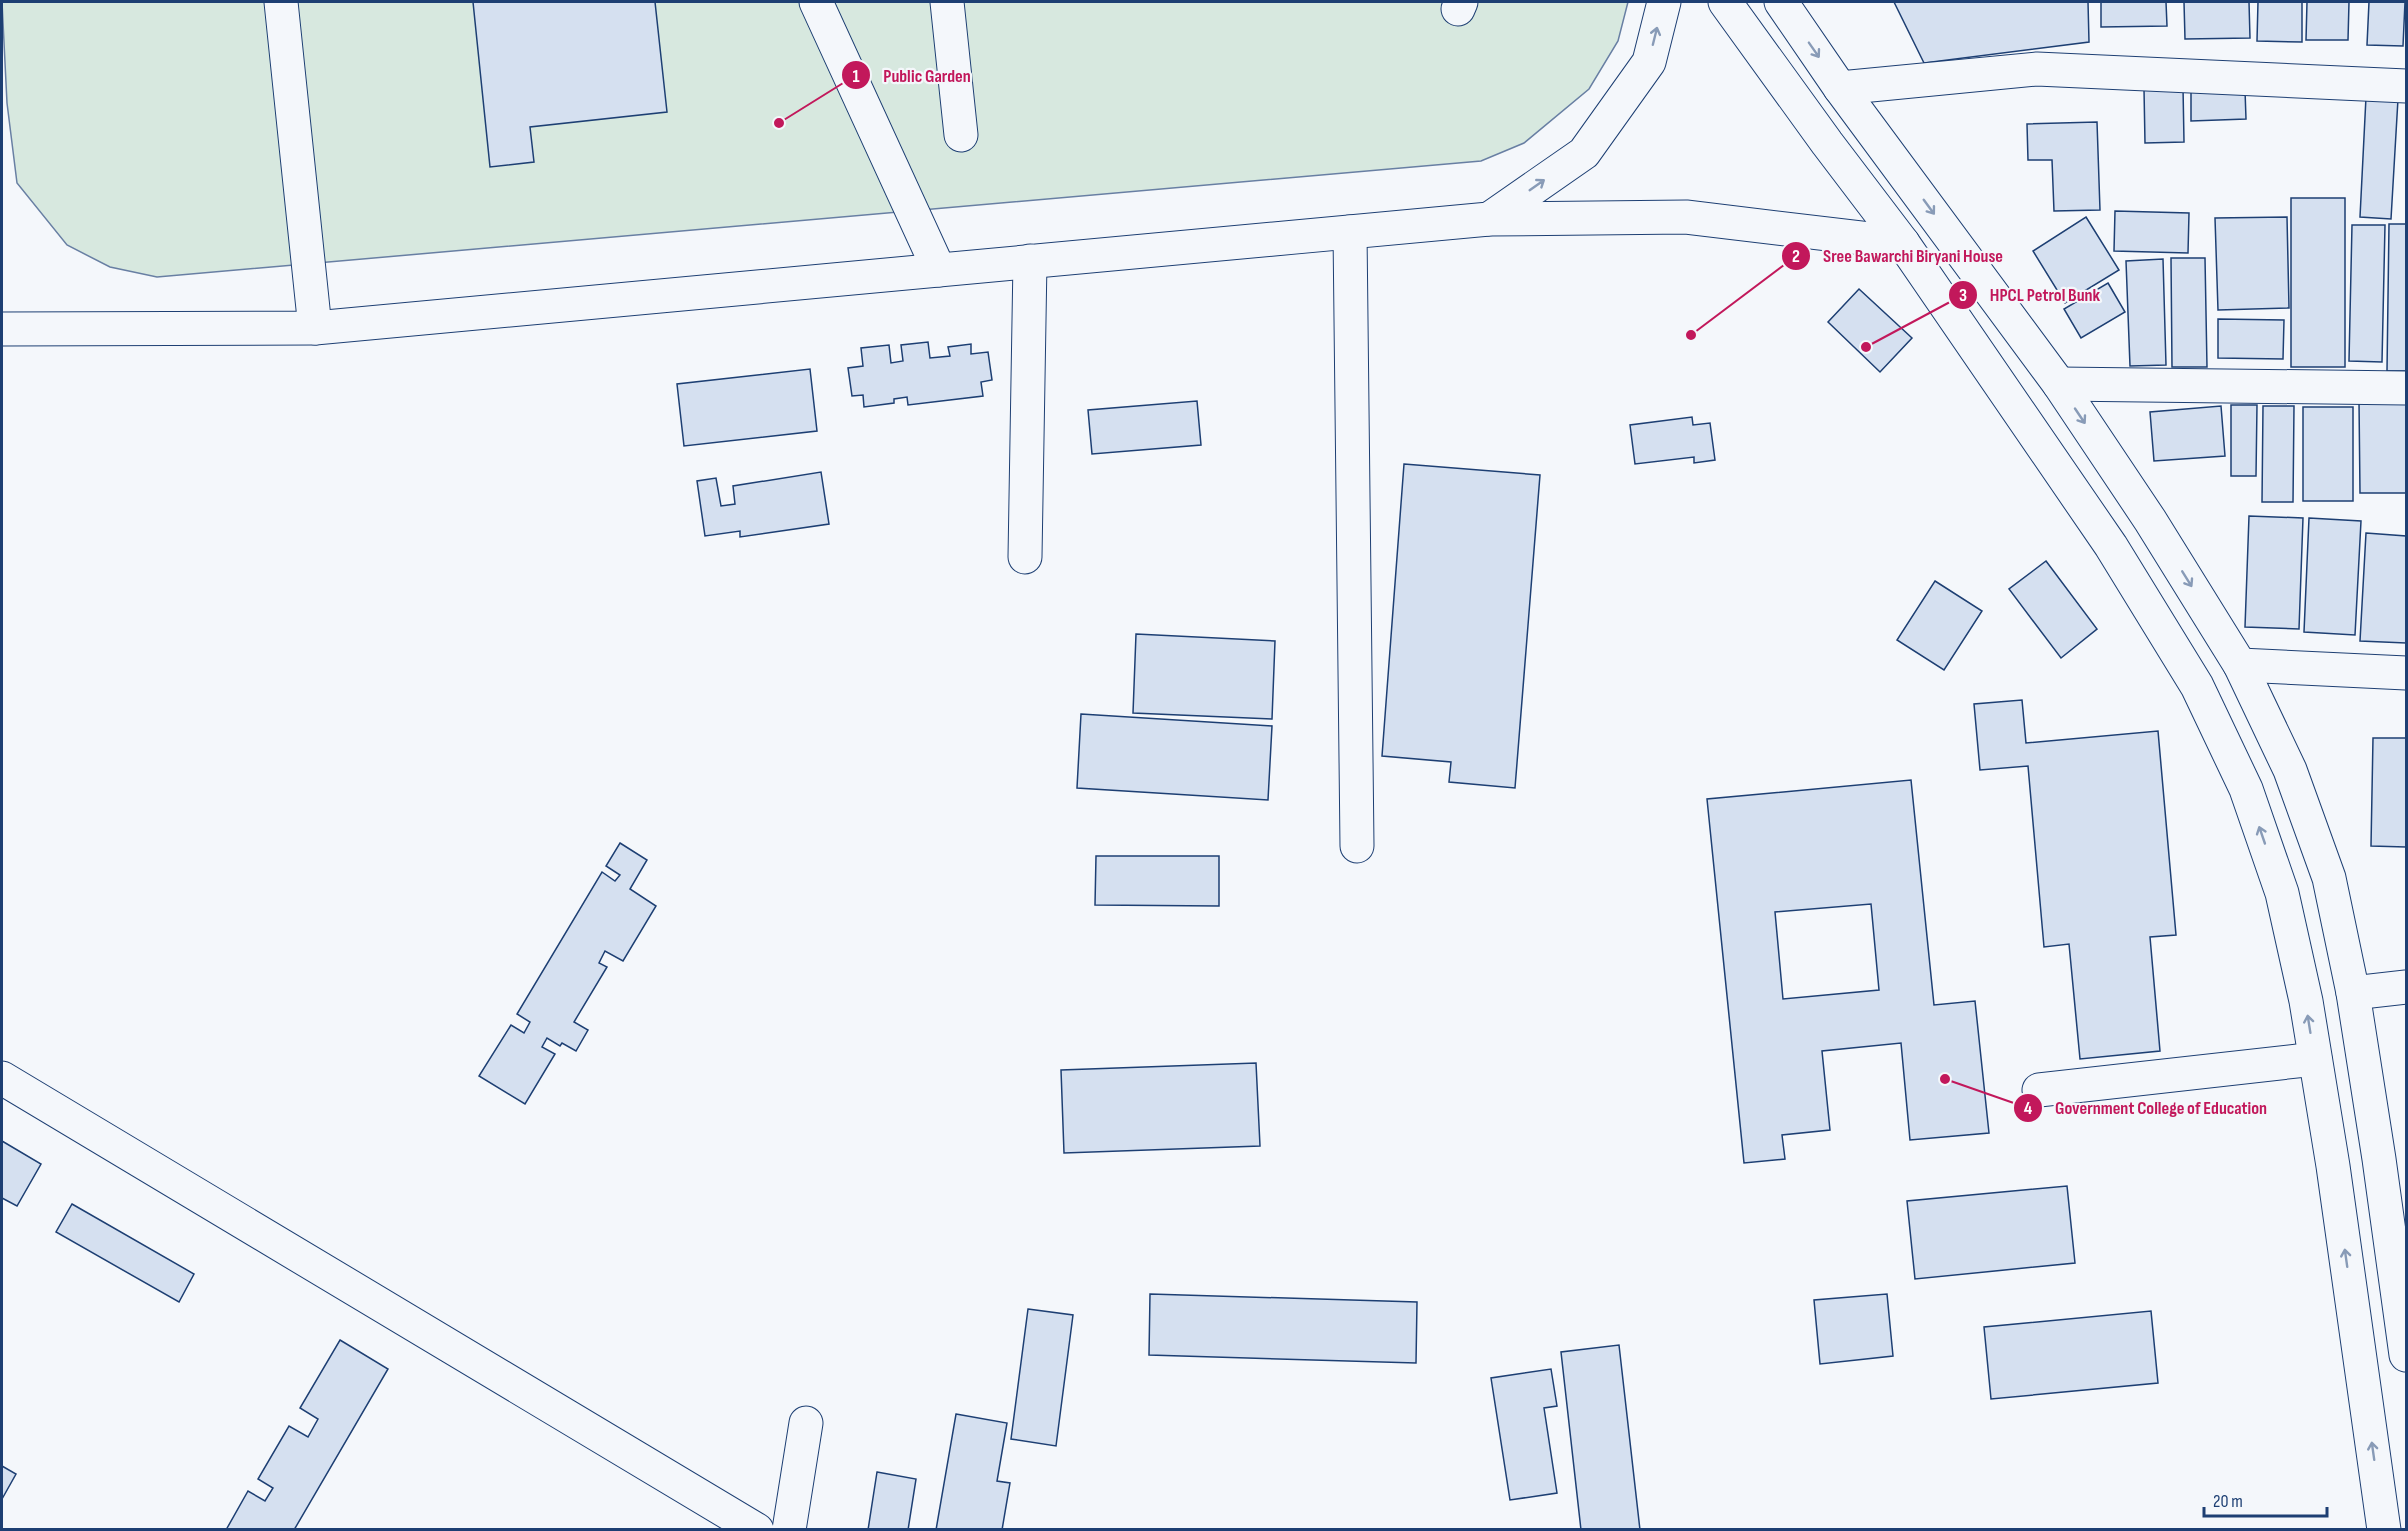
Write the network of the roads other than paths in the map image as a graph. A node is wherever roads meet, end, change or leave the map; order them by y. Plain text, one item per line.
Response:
1 (281, 2) edge
2 (816, 2) edge
3 (947, 2) edge
4 (1664, 2) edge
5 (1725, 2) edge
6 (1781, 2) edge
7 (2406, 86) edge
8 (1840, 88) junction
9 (961, 135) dead end
10 (1489, 219) junction
11 (1350, 232) junction
12 (1903, 243) junction
13 (1030, 261) junction
14 (939, 270) junction
15 (315, 327) junction
16 (2, 329) edge
17 (2059, 384) junction
18 (2406, 388) edge
19 (1025, 557) dead end
20 (2240, 665) junction
21 (2406, 673) edge
22 (1357, 846) dead end
23 (2406, 987) edge
24 (2353, 993) junction
25 (2315, 1059) junction
26 (2, 1078) edge
27 (2039, 1090) dead end
28 (2406, 1355) edge
29 (806, 1423) dead end
30 (757, 1530) edge
31 (789, 1530) edge
32 (2384, 1530) edge

1 - 15 main road
2 - 14 main road
3 - 9 main road
10 -> 4 main road
5 - 12 main road
6 -> 8 main road
7 - 8 main road
8 -> 17 main road
10 - 11 main road
10 - 12 main road
11 - 13 main road
11 - 22 main road
25 -> 12 main road
13 - 14 main road
13 - 19 main road
14 - 15 main road
15 - 16 main road
17 - 18 main road
17 -> 20 main road
20 - 21 main road
20 - 24 main road
23 - 24 main road
24 - 28 main road
25 - 27 main road
32 -> 25 main road
26 - 30 main road
29 - 31 main road

